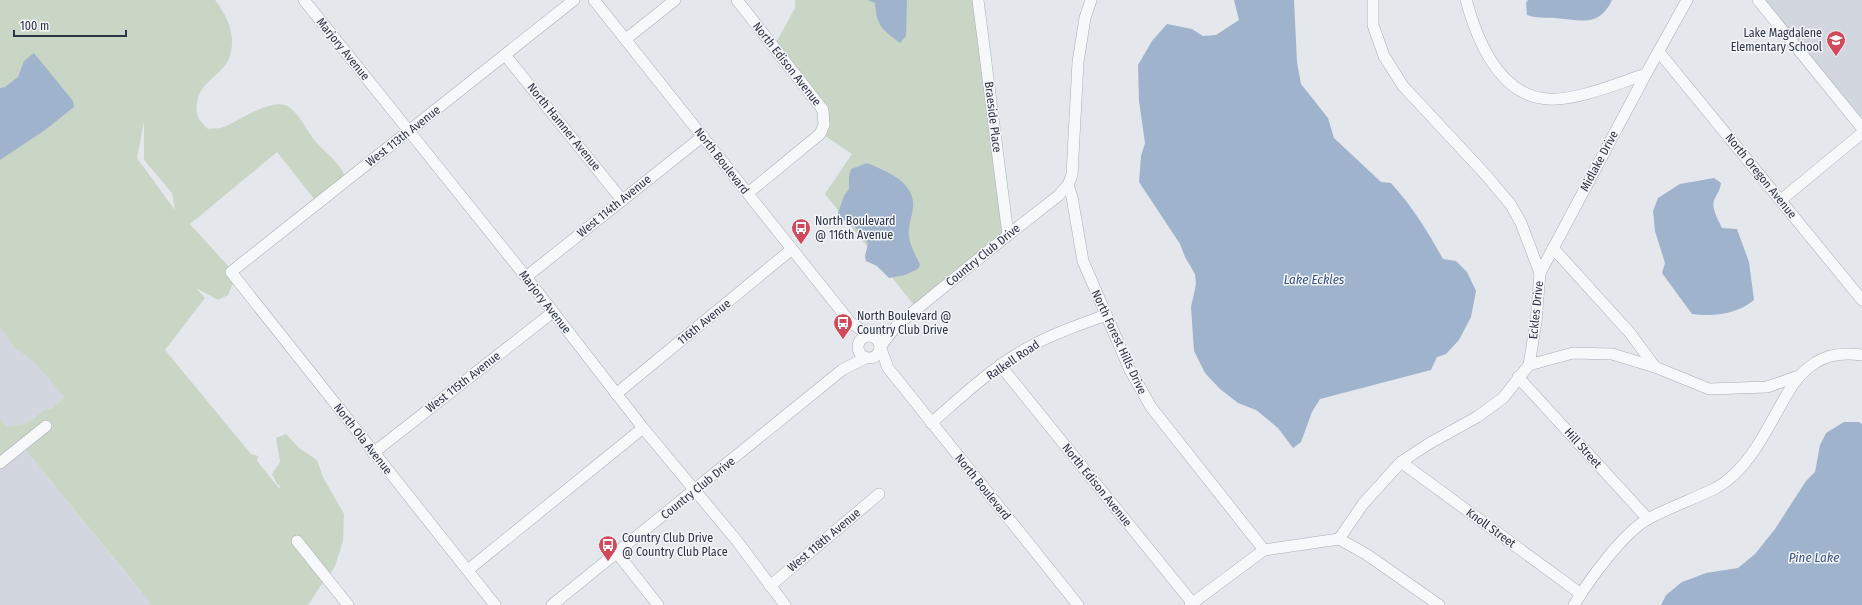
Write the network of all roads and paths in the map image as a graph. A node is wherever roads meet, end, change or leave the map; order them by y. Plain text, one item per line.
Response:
1 (304, 0) edge
2 (574, 0) edge
3 (594, 0) edge
4 (675, 0) edge
5 (737, 0) edge
6 (978, 0) edge
7 (1091, 0) edge
8 (1373, 0) edge
9 (1466, 0) edge
10 (1688, 0) edge
11 (1758, 0) edge
12 (626, 39) junction
13 (1659, 52) junction
14 (505, 55) junction
15 (1646, 74) junction
16 (1862, 128) edge
17 (409, 131) junction
18 (1862, 134) edge
19 (703, 136) junction
20 (1068, 185) junction
21 (748, 193) junction
22 (622, 200) junction
23 (1781, 200) junction
24 (1008, 235) junction
25 (1553, 248) junction
26 (792, 249) junction
27 (231, 272) joint
28 (1540, 273) junction
29 (526, 277) junction
30 (1862, 300) edge
31 (553, 312) junction
32 (1106, 315) junction
33 (850, 322) junction
34 (897, 325) junction
35 (872, 336) junction
36 (880, 348) junction
37 (863, 352) junction
38 (1862, 356) edge
39 (1529, 364) junction
40 (1000, 366) junction
41 (1655, 367) junction
42 (888, 368) junction
43 (1799, 376) junction
44 (1518, 378) junction
45 (616, 394) junction
46 (930, 423) junction
47 (46, 426) dead end
48 (643, 428) junction
49 (373, 453) junction
50 (1402, 462) junction
51 (0, 463) edge
52 (694, 490) junction
53 (879, 494) dead end
54 (1648, 519) junction
55 (1339, 539) junction
56 (296, 541) dead end
57 (1264, 550) junction
58 (617, 553) junction
59 (468, 570) junction
60 (770, 586) junction
61 (1581, 594) junction
62 (1192, 604) edge
63 (348, 605) edge
64 (495, 605) edge
65 (552, 605) edge
66 (658, 605) edge
67 (785, 605) edge
68 (1078, 605) edge
69 (1438, 605) edge
70 (1574, 605) edge

1 - 17 street, Marjory Avenue
2 - 14 street, West 113th Avenue
3 - 12 street, North Boulevard
4 - 12 street
5 - 21 street, North Edison Avenue
6 - 24 street, Braeside Place
7 - 20 street, North Forest Hills Drive
8 - 28 street, Eckles Drive
9 - 15 street
10 - 13 street
11 - 16 street
12 - 19 street, North Boulevard
13 - 15 street
13 - 23 street, North Oregon Avenue
14 - 17 street, West 113th Avenue
14 - 22 street, North Hamner Avenue
15 - 25 street, Midlake Drive
17 - 27 street, West 113th Avenue
17 - 29 street, Marjory Avenue
18 - 23 street
19 - 21 street, North Boulevard
19 - 22 street, West 114th Avenue
20 - 24 street, Country Club Drive
20 - 32 street, North Forest Hills Drive
21 - 26 street, North Boulevard
22 - 29 street, West 114th Avenue
23 - 30 street, North Oregon Avenue
24 - 34 street, Country Club Drive
25 - 28 street, Midlake Drive
25 - 41 street
26 - 33 street, North Boulevard
26 - 45 street, 116th Avenue
27 - 49 street, North Ola Avenue
28 - 39 street, Eckles Drive
29 - 31 street, Marjory Avenue
31 - 45 street, Marjory Avenue
31 - 49 street, West 115th Avenue
32 - 40 street, Ralkell Road
32 - 57 street, North Forest Hills Drive
33 - 35 street, North Boulevard
33 - 37 street, North Boulevard
34 - 35 street, Country Club Drive
34 - 36 street, Country Club Drive
35 - 36 street
35 - 37 street
36 - 37 street
36 - 42 street, North Boulevard
37 - 42 street, North Boulevard
37 - 52 street, Country Club Drive
38 - 43 street
39 - 41 street
39 - 44 street, Eckles Drive
40 - 46 street, Ralkell Road
40 - 62 street, North Edison Avenue
41 - 43 street
42 - 46 street, North Boulevard
43 - 54 street
44 - 50 street, Eckles Drive
44 - 54 street, Hill Street
45 - 48 street, Marjory Avenue
46 - 68 street, North Boulevard
47 - 51 street
48 - 52 street, Marjory Avenue
48 - 59 street
49 - 59 street, North Ola Avenue
50 - 55 street, Eckles Drive
50 - 61 street, Knoll Street
52 - 58 street, Country Club Drive
52 - 60 street, Marjory Avenue
53 - 60 street, West 118th Avenue
54 - 61 street
55 - 57 street
55 - 69 street
56 - 63 street
57 - 62 street
58 - 65 street, Country Club Drive
58 - 66 street
59 - 64 street, North Ola Avenue
60 - 67 street, Marjory Avenue
61 - 70 street

